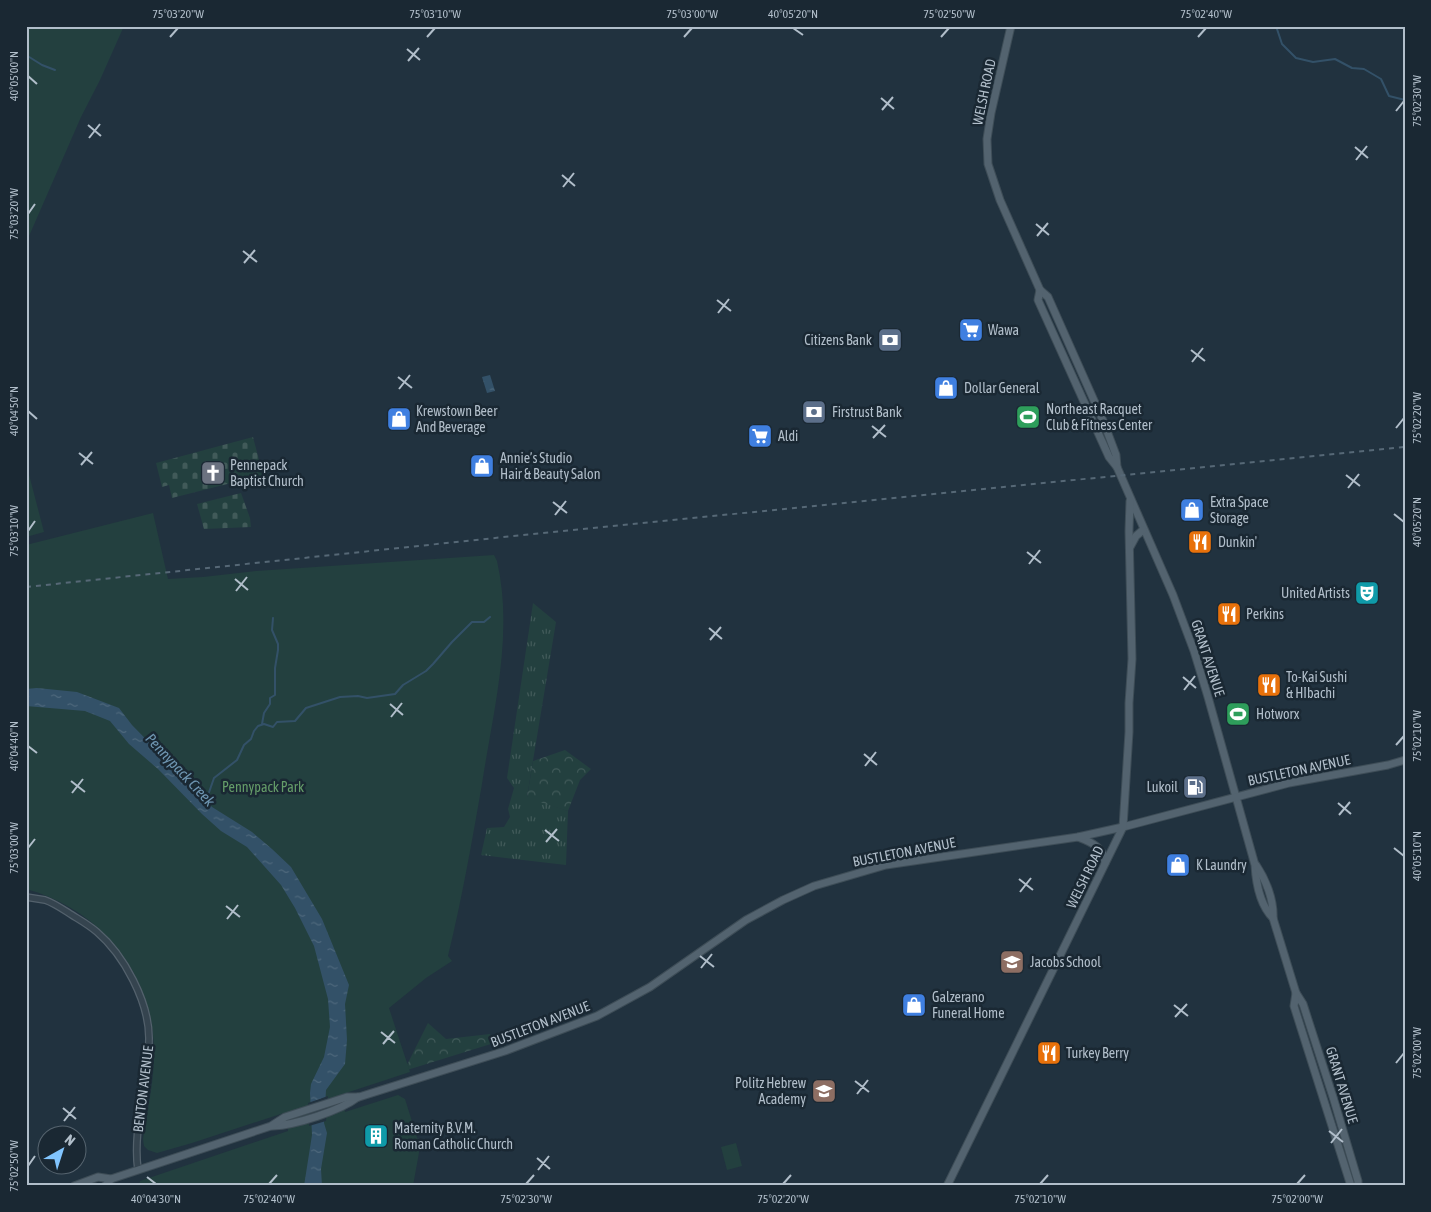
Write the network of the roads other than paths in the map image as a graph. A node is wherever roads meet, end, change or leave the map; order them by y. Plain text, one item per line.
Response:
1 (1011, 26) edge
2 (988, 164) joint
3 (1130, 499) junction
4 (1143, 530) junction
5 (1129, 550) junction
6 (1405, 760) edge
7 (1236, 797) junction
8 (1122, 827) junction
9 (1078, 837) junction
10 (1104, 866) junction
11 (26, 897) edge
12 (1296, 993) junction
13 (359, 1097) junction
14 (271, 1126) junction
15 (1348, 1148) junction
16 (1339, 1150) junction
17 (138, 1170) junction
18 (111, 1179) junction
19 (74, 1186) edge
20 (105, 1186) edge
21 (947, 1186) edge
22 (1351, 1186) edge
23 (1358, 1186) edge

1 - 2 main road, WELSH ROAD
2 - 3 main road, GRANT AVENUE
3 - 4 main road, GRANT AVENUE
3 - 5 main road, WELSH ROAD
4 - 5 main road
4 - 7 main road, GRANT AVENUE
5 - 8 main road, WELSH ROAD
6 - 7 main road, BUSTLETON AVENUE
7 - 8 main road, BUSTLETON AVENUE
7 - 12 main road, GRANT AVENUE
8 - 9 main road, BUSTLETON AVENUE
8 - 10 main road, WELSH ROAD
9 - 10 main road
9 - 13 main road, BUSTLETON AVENUE
10 - 21 main road, WELSH ROAD
11 - 17 street, BENTON AVENUE
12 - 15 main road, GRANT AVENUE
12 - 16 main road, GRANT AVENUE
13 - 14 main road, BUSTLETON AVENUE
13 - 14 main road, BUSTLETON AVENUE
14 - 17 main road, BUSTLETON AVENUE
15 - 16 main road
15 - 23 main road, GRANT AVENUE
16 - 22 main road, GRANT AVENUE
17 - 18 main road, BUSTLETON AVENUE
18 - 19 main road, BUSTLETON AVENUE
18 - 20 main road

